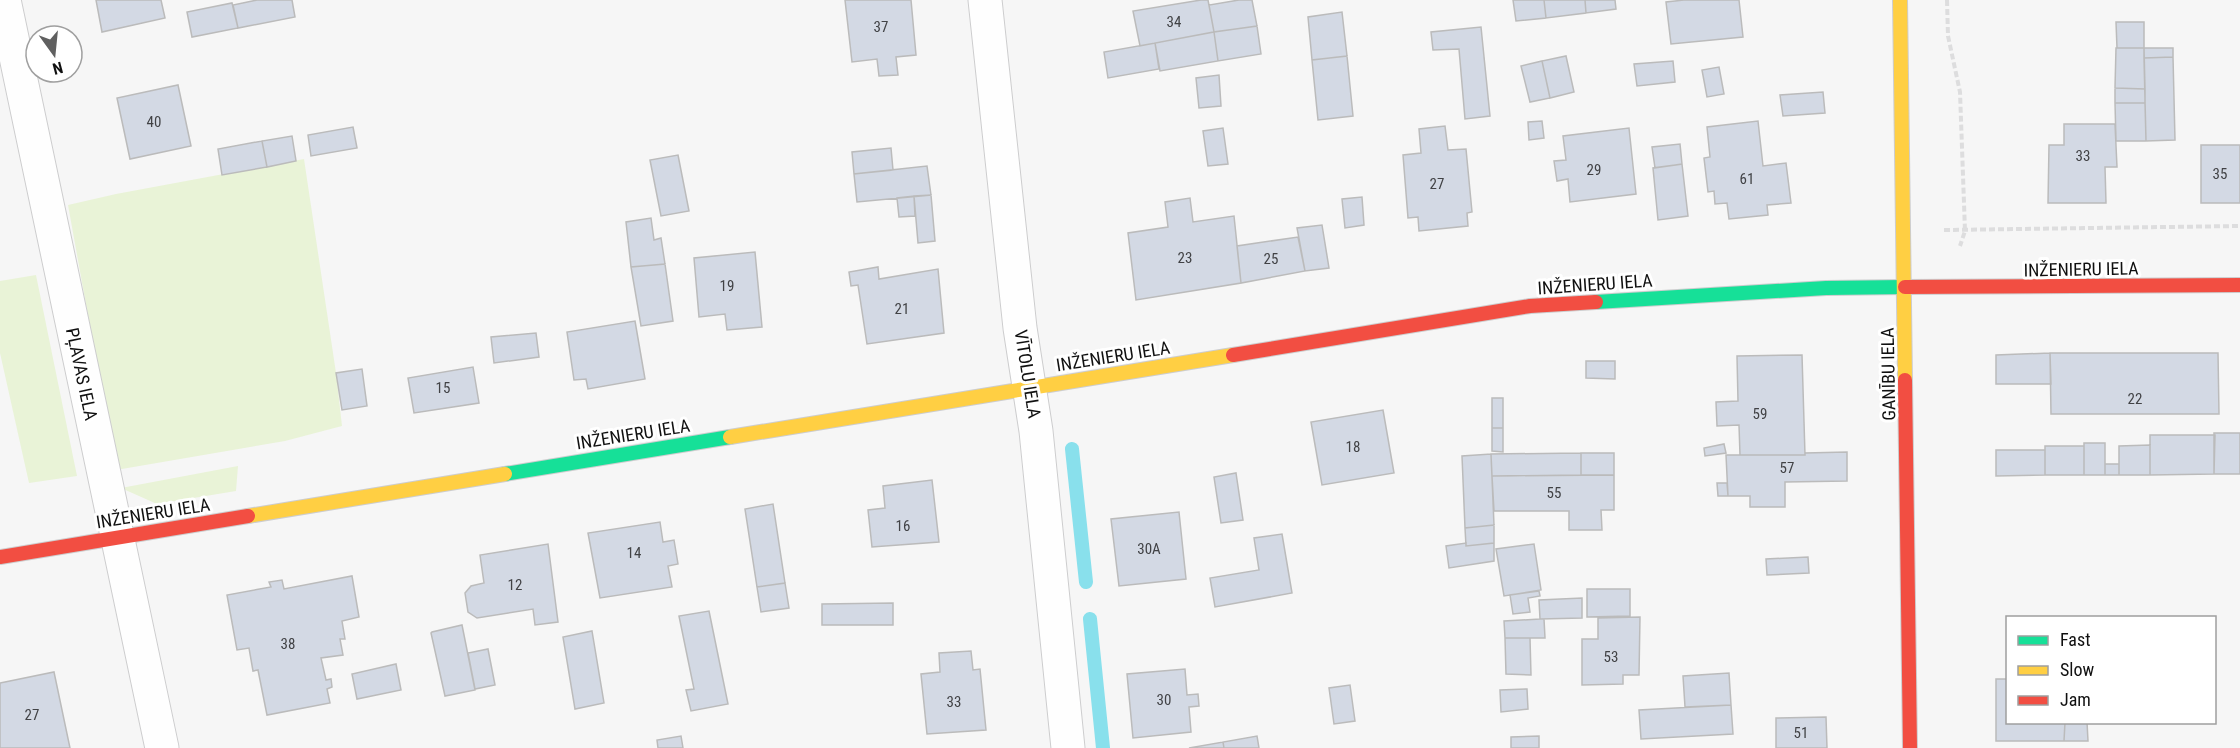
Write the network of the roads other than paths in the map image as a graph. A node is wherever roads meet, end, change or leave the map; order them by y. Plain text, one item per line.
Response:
1 (4, 0) edge
2 (985, 0) edge
3 (1900, 0) edge
4 (2240, 285) edge
5 (1904, 288) junction
6 (1029, 388) junction
7 (117, 537) junction
8 (0, 557) edge
9 (162, 748) edge
10 (1068, 748) edge
11 (1910, 748) edge

1 - 7 street, PĻAVAS IELA
2 - 6 street, VĪTOLU IELA
3 - 5 street, GANĪBU IELA
4 - 5 street, INŽENIERU IELA
5 - 6 street, INŽENIERU IELA
5 - 11 street, GANĪBU IELA
6 - 7 street, INŽENIERU IELA
6 - 10 street, VĪTOLU IELA
7 - 8 street, INŽENIERU IELA
7 - 9 street, PĻAVAS IELA

